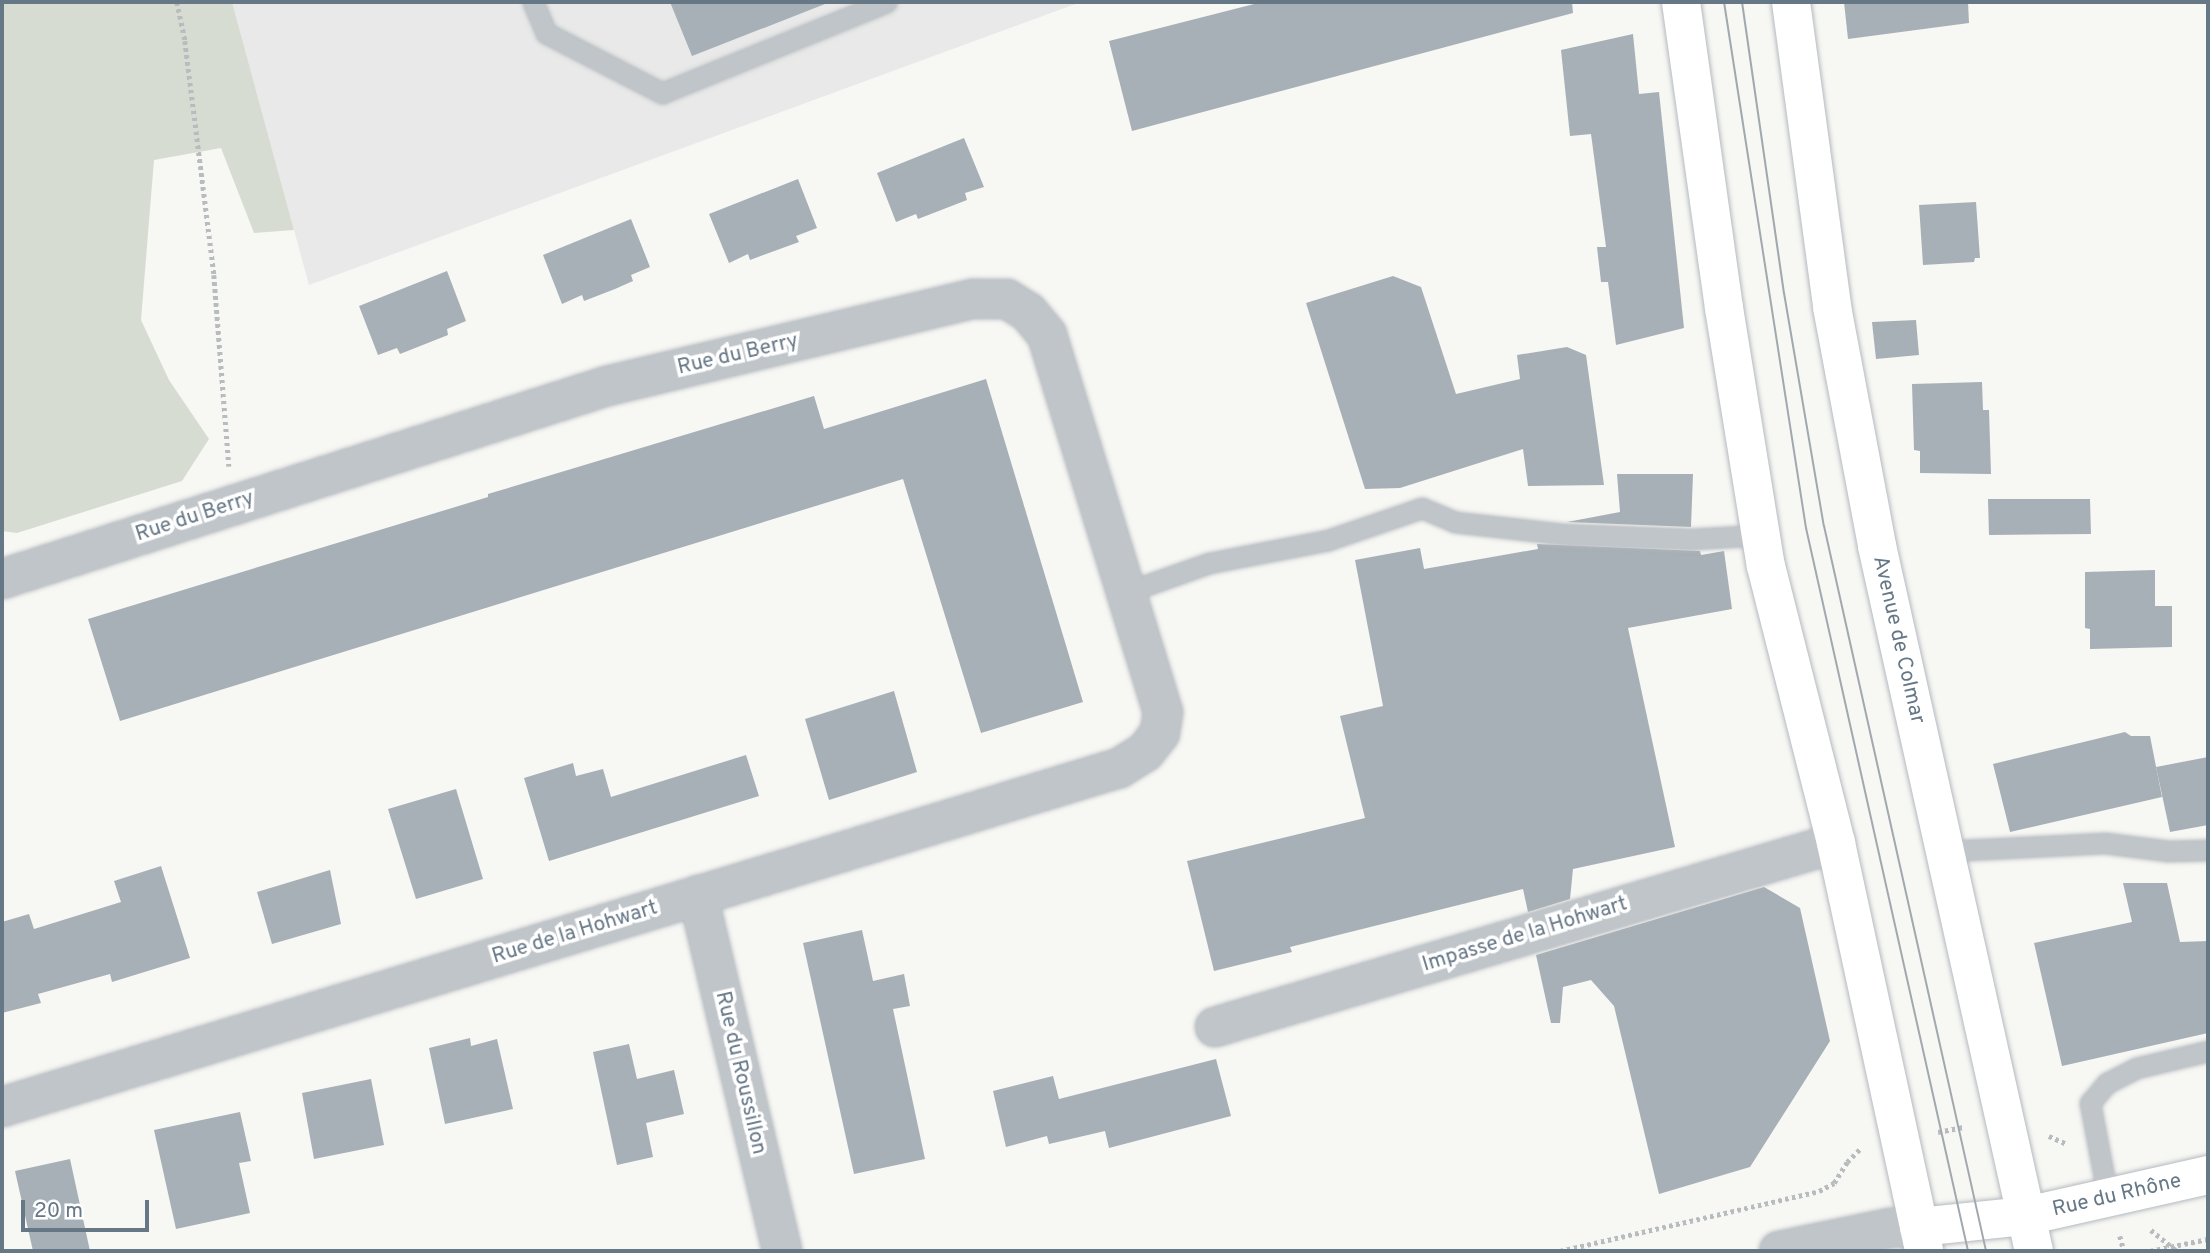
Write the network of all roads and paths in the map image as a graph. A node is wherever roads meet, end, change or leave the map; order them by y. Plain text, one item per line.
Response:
1 (177, 2) edge
2 (533, 2) edge
3 (886, 2) edge
4 (1681, 2) edge
5 (1791, 2) edge
6 (231, 505) junction
7 (1761, 535) junction
8 (2, 579) edge
9 (1127, 592) junction
10 (1145, 752) joint
11 (1836, 843) junction
12 (2208, 850) edge
13 (1945, 851) junction
14 (698, 895) junction
15 (1215, 1027) dead end
16 (2208, 1051) edge
17 (2, 1107) edge
18 (2005, 1118) junction
19 (1902, 1139) junction
20 (2100, 1155) junction
21 (2208, 1175) edge
22 (2108, 1198) junction
23 (2030, 1234) edge
24 (1922, 1239) edge
25 (2208, 1239) edge
26 (782, 1251) edge
27 (1560, 1251) edge
28 (1779, 1251) edge
29 (2150, 1251) edge

1 - 6 path
2 - 3 lane
4 - 7 main road
5 - 13 main road, Avenue de Colmar
6 - 8 street, Rue du Berry
6 - 9 street, Rue du Berry
7 - 9 lane
7 - 11 main road
9 - 10 street, Rue du Berry
10 - 14 street, Rue de la Hohwart
11 - 15 street, Impasse de la Hohwart
11 - 19 main road
12 - 13 lane
13 - 18 main road, Avenue de Colmar
14 - 17 street, Rue de la Hohwart
14 - 26 street, Rue du Roussillon
16 - 20 lane
18 - 19 path
18 - 20 path
18 - 23 main road, Avenue de Colmar
19 - 24 main road
19 - 27 path
20 - 22 lane
21 - 22 main road, Rue du Rhône
22 - 23 main road, Rue du Rhône
23 - 24 main road
24 - 28 street
25 - 29 path

